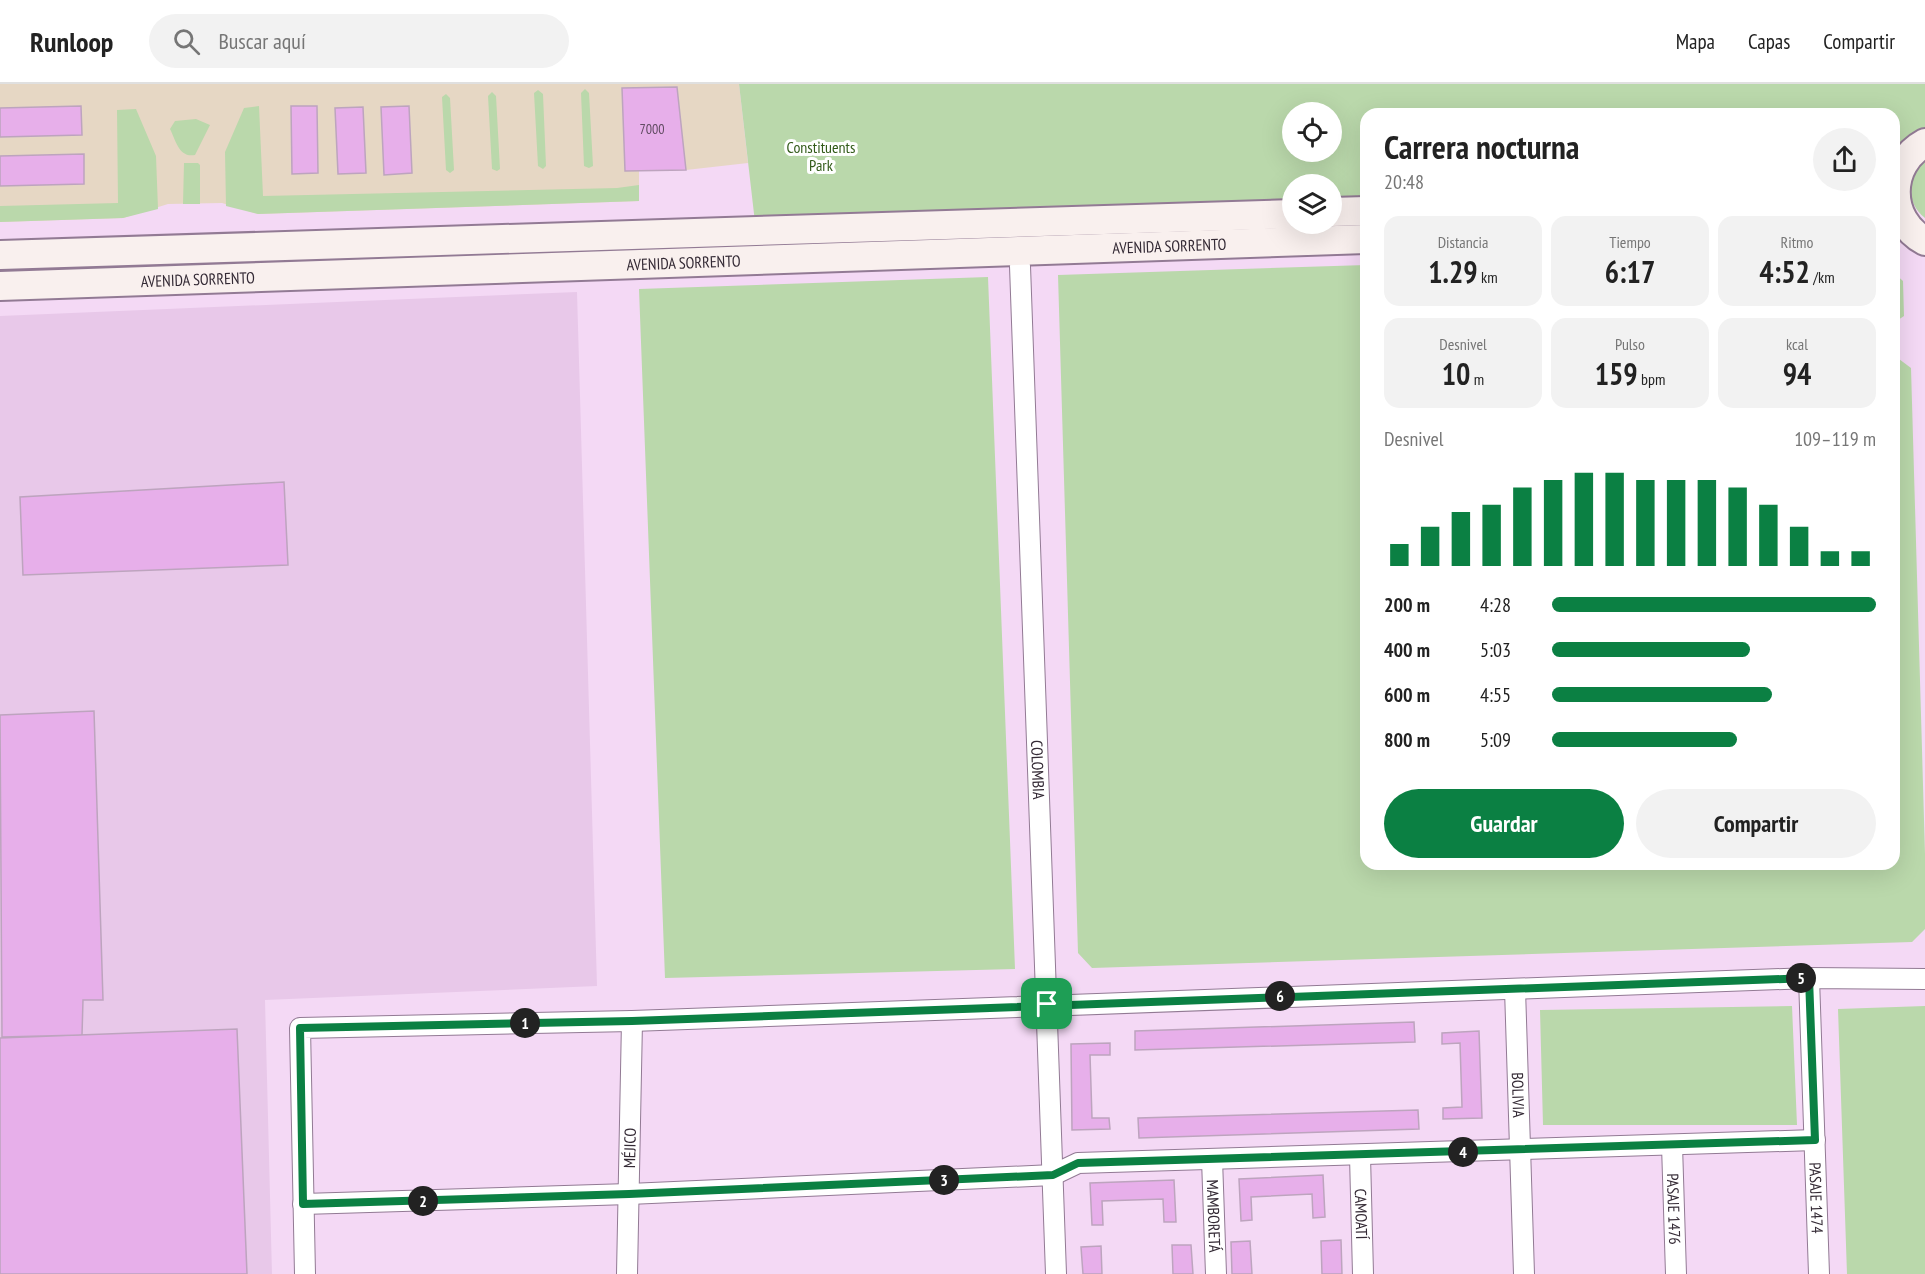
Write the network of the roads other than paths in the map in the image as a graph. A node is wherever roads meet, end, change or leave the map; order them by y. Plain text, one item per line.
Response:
1 (1912, 150) edge
2 (1900, 169) edge
3 (1360, 211) edge
4 (1342, 212) edge
5 (1282, 214) edge
6 (1900, 219) edge
7 (1360, 239) edge
8 (1924, 244) edge
9 (0, 255) edge
10 (1020, 266) dead end
11 (0, 286) edge
12 (1809, 978) junction
13 (1925, 979) edge
14 (1515, 989) junction
15 (1047, 1004) junction
16 (632, 1021) junction
17 (1815, 1140) junction
18 (1672, 1144) junction
19 (1520, 1150) junction
20 (1360, 1156) junction
21 (1212, 1159) junction
22 (1053, 1175) junction
23 (629, 1194) junction
24 (303, 1204) junction
25 (305, 1274) edge
26 (627, 1274) edge
27 (1056, 1274) edge
28 (1216, 1274) edge
29 (1363, 1274) edge
30 (1524, 1274) edge
31 (1676, 1274) edge
32 (1820, 1274) edge

1 - 2 main road
3 - 4 main road
5 - 9 main road, AVENIDA SORRENTO
6 - 8 main road
7 - 11 main road, AVENIDA SORRENTO
10 - 15 street, COLOMBIA
12 - 13 street
12 - 14 street
12 - 17 street, PASAJE 1474
14 - 15 street
14 - 19 street, BOLIVIA
15 - 16 street
15 - 22 street, COLOMBIA
16 - 23 street, MÉJICO
16 - 24 street
17 - 18 street
17 - 32 street, PASAJE 1474
18 - 19 street
18 - 31 street, PASAJE 1476
19 - 20 street
19 - 30 street, BOLIVIA
20 - 21 street
20 - 29 street, CAMOATÍ
21 - 22 street
21 - 28 street, MAMBORETÁ
22 - 23 street
22 - 27 street, COLOMBIA
23 - 24 street
23 - 26 street, MÉJICO
24 - 25 street

